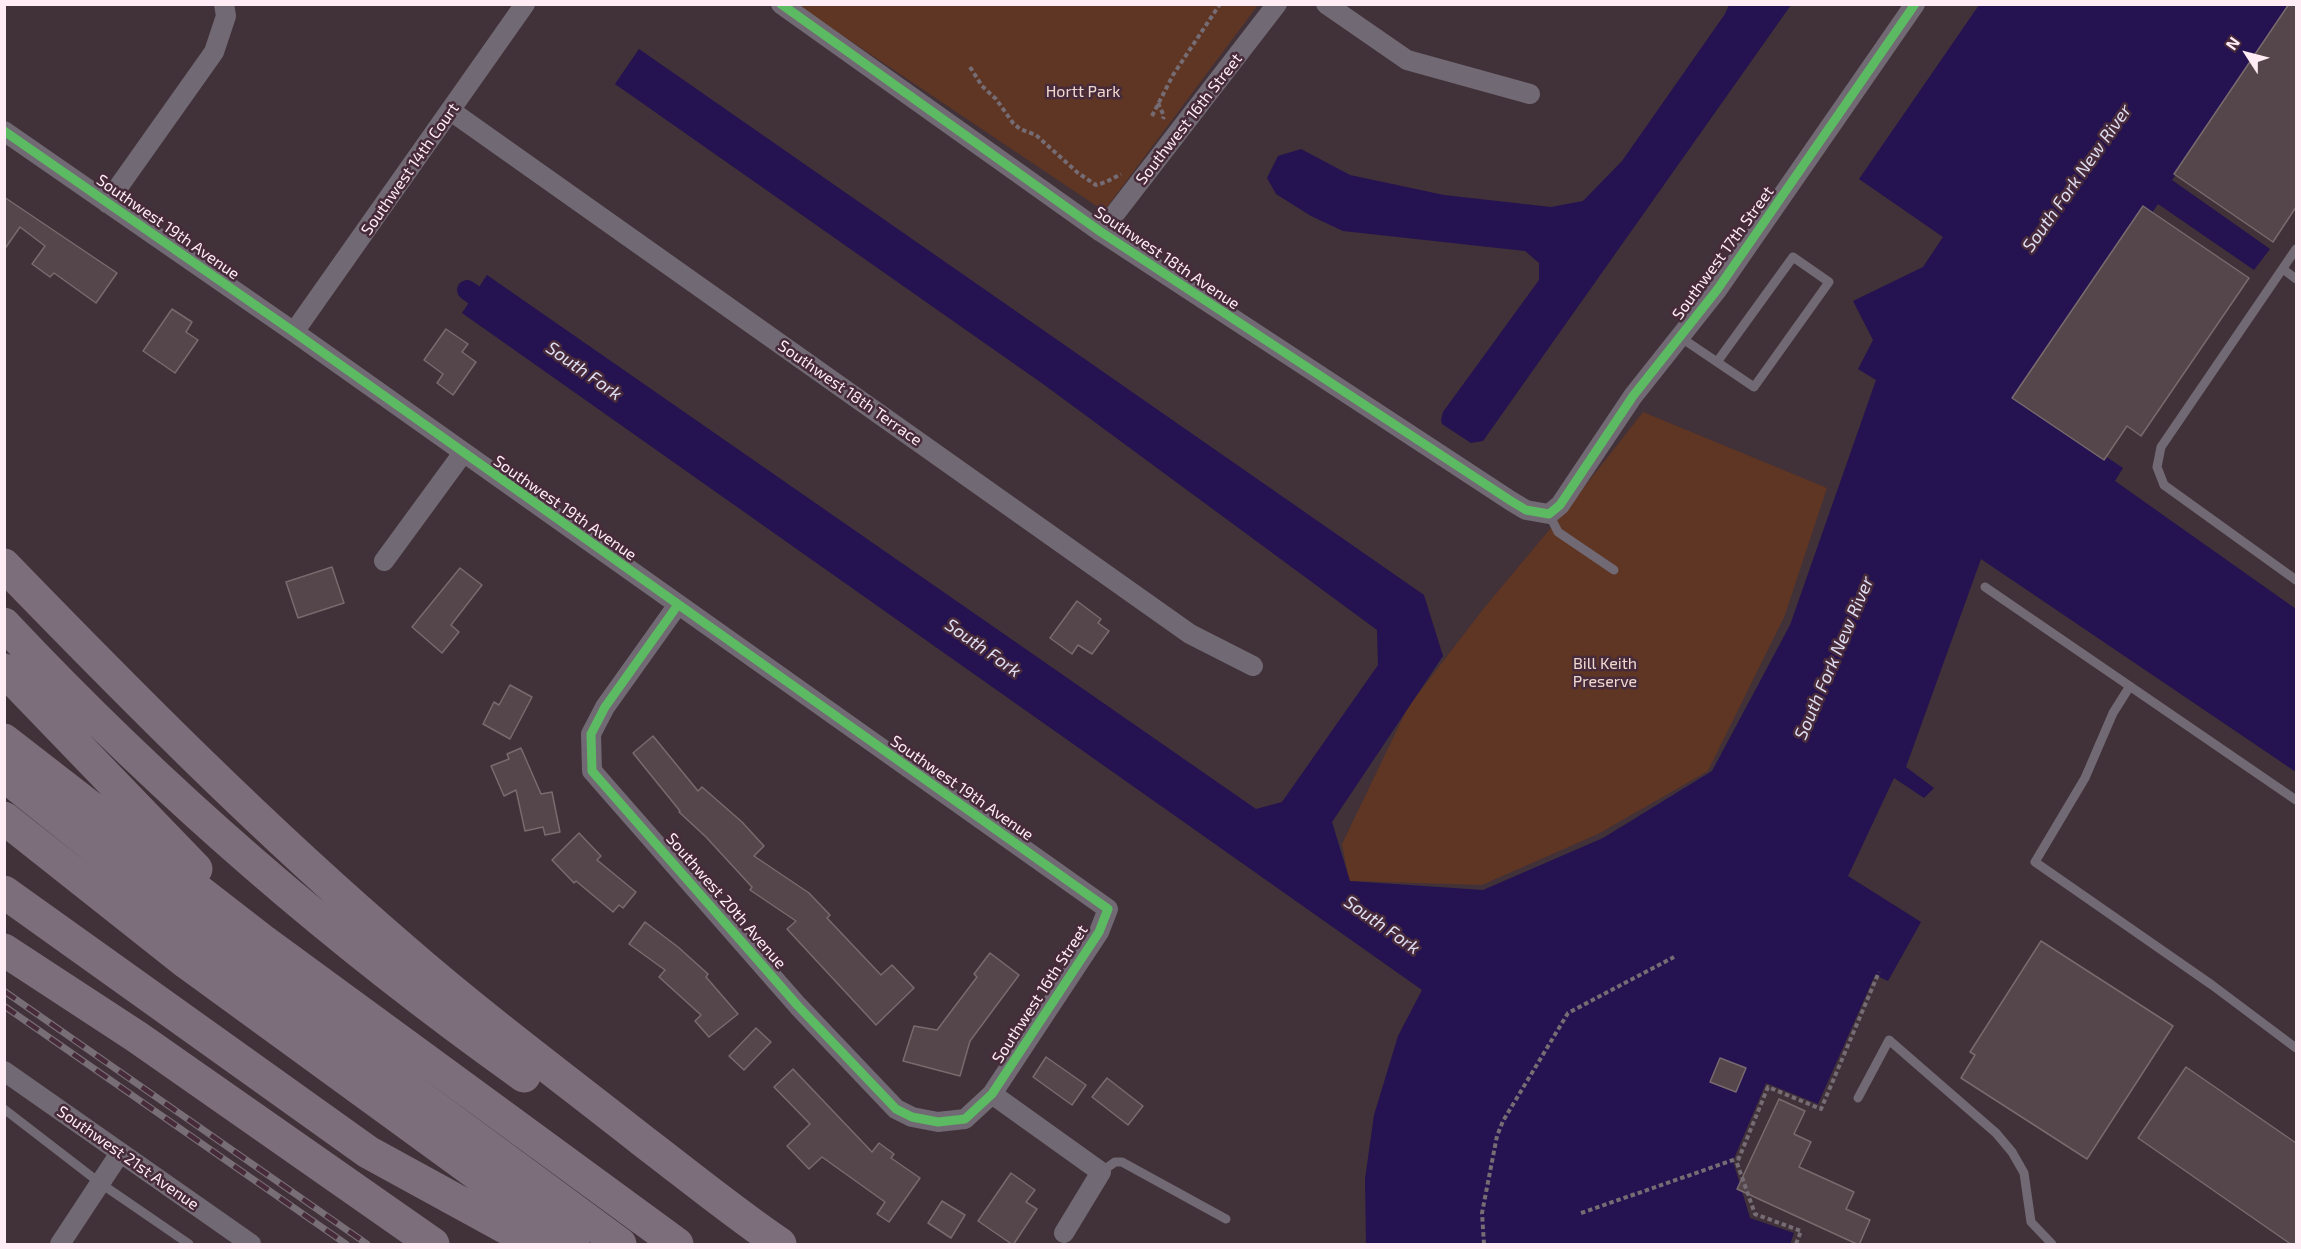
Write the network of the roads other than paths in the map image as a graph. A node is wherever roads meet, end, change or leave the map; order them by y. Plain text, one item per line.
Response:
1 (224, 4) edge
2 (525, 4) edge
3 (781, 4) edge
4 (1277, 4) edge
5 (1326, 4) edge
6 (1915, 4) edge
7 (1530, 94) dead end
8 (451, 111) junction
9 (4, 131) edge
10 (107, 203) junction
11 (1101, 232) junction
12 (2296, 249) edge
13 (2283, 269) junction
14 (2296, 279) edge
15 (294, 332) junction
16 (1680, 337) junction
17 (1717, 362) junction
18 (463, 453) junction
19 (1549, 514) junction
20 (384, 561) dead end
21 (4, 565) edge
22 (1614, 570) dead end
23 (2296, 580) edge
24 (1985, 587) dead end
25 (677, 606) junction
26 (4, 624) edge
27 (1253, 666) dead end
28 (4, 670) edge
29 (2130, 686) junction
30 (4, 740) edge
31 (4, 775) edge
32 (2296, 800) edge
33 (4, 818) edge
34 (4, 838) edge
35 (4, 892) edge
36 (1108, 909) joint
37 (4, 929) edge
38 (262, 940) junction
39 (4, 950) edge
40 (137, 1037) junction
41 (2296, 1048) edge
42 (4, 1071) edge
43 (992, 1094) junction
44 (1858, 1098) dead end
45 (4, 1109) edge
46 (120, 1153) junction
47 (1101, 1172) junction
48 (100, 1183) junction
49 (732, 1211) junction
50 (1226, 1219) dead end
51 (1065, 1239) edge
52 (536, 1244) edge
53 (60, 1245) edge
54 (189, 1245) edge
55 (251, 1245) edge
56 (433, 1245) edge
57 (573, 1245) edge
58 (620, 1245) edge
59 (677, 1245) edge
60 (780, 1245) edge
61 (2052, 1245) edge

1 - 10 street
2 - 8 street, Southwest 14th Court
3 - 11 street, Southwest 18th Avenue
4 - 11 street, Southwest 16th Street
5 - 7 street
6 - 16 street, Southwest 17th Street
8 - 15 street, Southwest 14th Court
8 - 27 street, Southwest 18th Terrace
9 - 10 street, Southwest 19th Avenue
10 - 15 street, Southwest 19th Avenue
11 - 19 street, Southwest 18th Avenue
12 - 13 lane
13 - 14 lane
13 - 23 lane
15 - 18 street, Southwest 19th Avenue
16 - 17 lane
16 - 19 street, Southwest 17th Street
17 - 17 lane
18 - 20 street
18 - 25 street, Southwest 19th Avenue
19 - 22 lane
21 - 49 highway
24 - 29 lane
25 - 36 street, Southwest 19th Avenue
25 - 43 street, Southwest 20th Avenue
26 - 49 highway
28 - 38 highway
29 - 32 lane
29 - 41 lane
30 - 38 highway
31 - 58 highway
33 - 57 highway
34 - 52 highway
35 - 52 highway
36 - 43 street, Southwest 16th Street
37 - 40 highway
38 - 59 highway
39 - 40 highway
40 - 56 highway
42 - 46 street, Southwest 21st Avenue
43 - 47 street
44 - 61 lane
45 - 48 lane
46 - 48 street
46 - 55 street, Southwest 21st Avenue
47 - 50 lane
47 - 51 street
48 - 53 street
48 - 54 lane
49 - 60 highway

